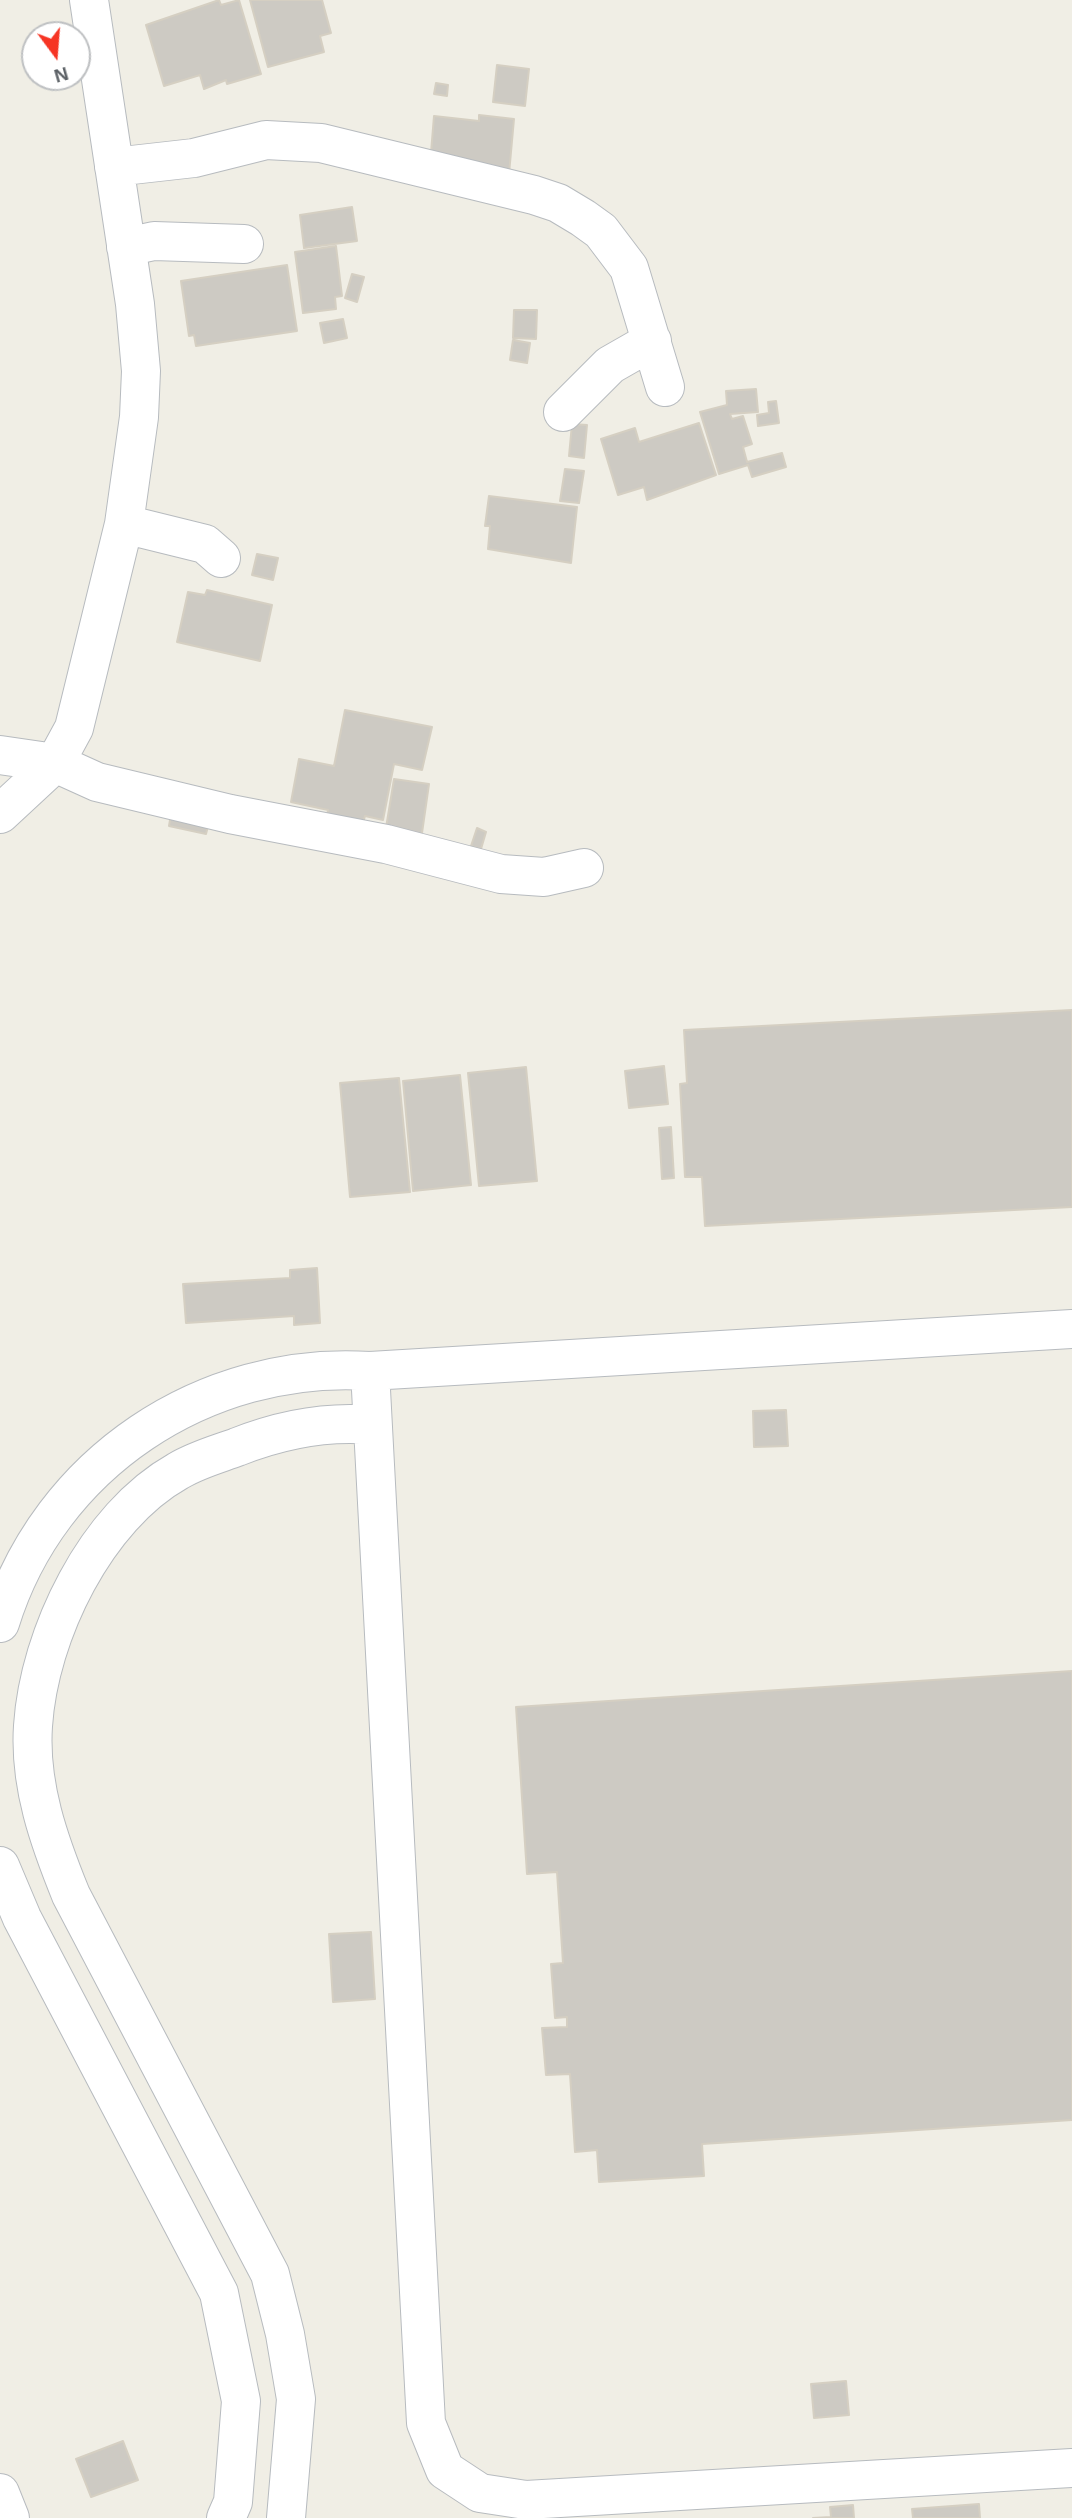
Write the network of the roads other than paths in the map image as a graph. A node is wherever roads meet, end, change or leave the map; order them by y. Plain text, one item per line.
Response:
1 (89, 0) edge
2 (114, 167) junction
3 (244, 244) dead end
4 (126, 247) junction
5 (652, 341) junction
6 (665, 387) dead end
7 (564, 412) dead end
8 (124, 524) junction
9 (221, 558) dead end
10 (0, 755) edge
11 (55, 763) junction
12 (0, 814) edge
13 (584, 868) dead end
14 (1072, 1329) edge
15 (370, 1371) junction
16 (372, 1425) junction
17 (0, 1623) edge
18 (0, 1866) edge
19 (1072, 2468) edge
20 (0, 2493) edge
21 (10, 2518) edge
22 (226, 2518) edge
23 (285, 2518) edge

1 - 2 street
2 - 4 street
2 - 5 street
3 - 4 street
4 - 8 street
5 - 6 street
5 - 7 street
8 - 9 street
8 - 11 street
10 - 11 street
11 - 12 street
11 - 13 street
14 - 15 street
15 - 16 street
15 - 17 street
16 - 19 street
16 - 23 street
18 - 22 street
20 - 21 street

